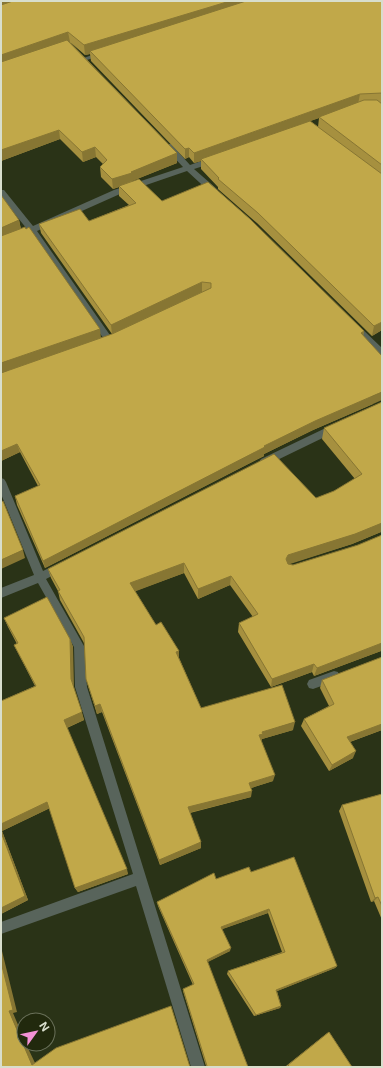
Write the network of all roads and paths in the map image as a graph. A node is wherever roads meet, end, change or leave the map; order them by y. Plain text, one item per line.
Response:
1 (107, 52) edge
2 (85, 60) edge
3 (162, 140) edge
4 (218, 159) edge
5 (189, 169) junction
6 (1, 192) edge
7 (224, 200) edge
8 (32, 230) junction
9 (1, 242) edge
10 (348, 320) edge
11 (109, 339) edge
12 (382, 353) edge
13 (342, 424) edge
14 (252, 468) edge
15 (1, 482) edge
16 (69, 562) edge
17 (40, 577) junction
18 (1, 593) edge
19 (342, 673) edge
20 (313, 684) dead end
21 (140, 878) junction
22 (1, 928) edge
23 (198, 1067) edge

1 - 2 street
3 - 5 street
4 - 5 street
5 - 7 street
5 - 8 street
6 - 8 street
8 - 9 street
8 - 11 street
10 - 12 street
13 - 14 street
15 - 17 street
16 - 17 street
17 - 18 street
17 - 21 street
19 - 20 street
21 - 22 street
21 - 23 street

